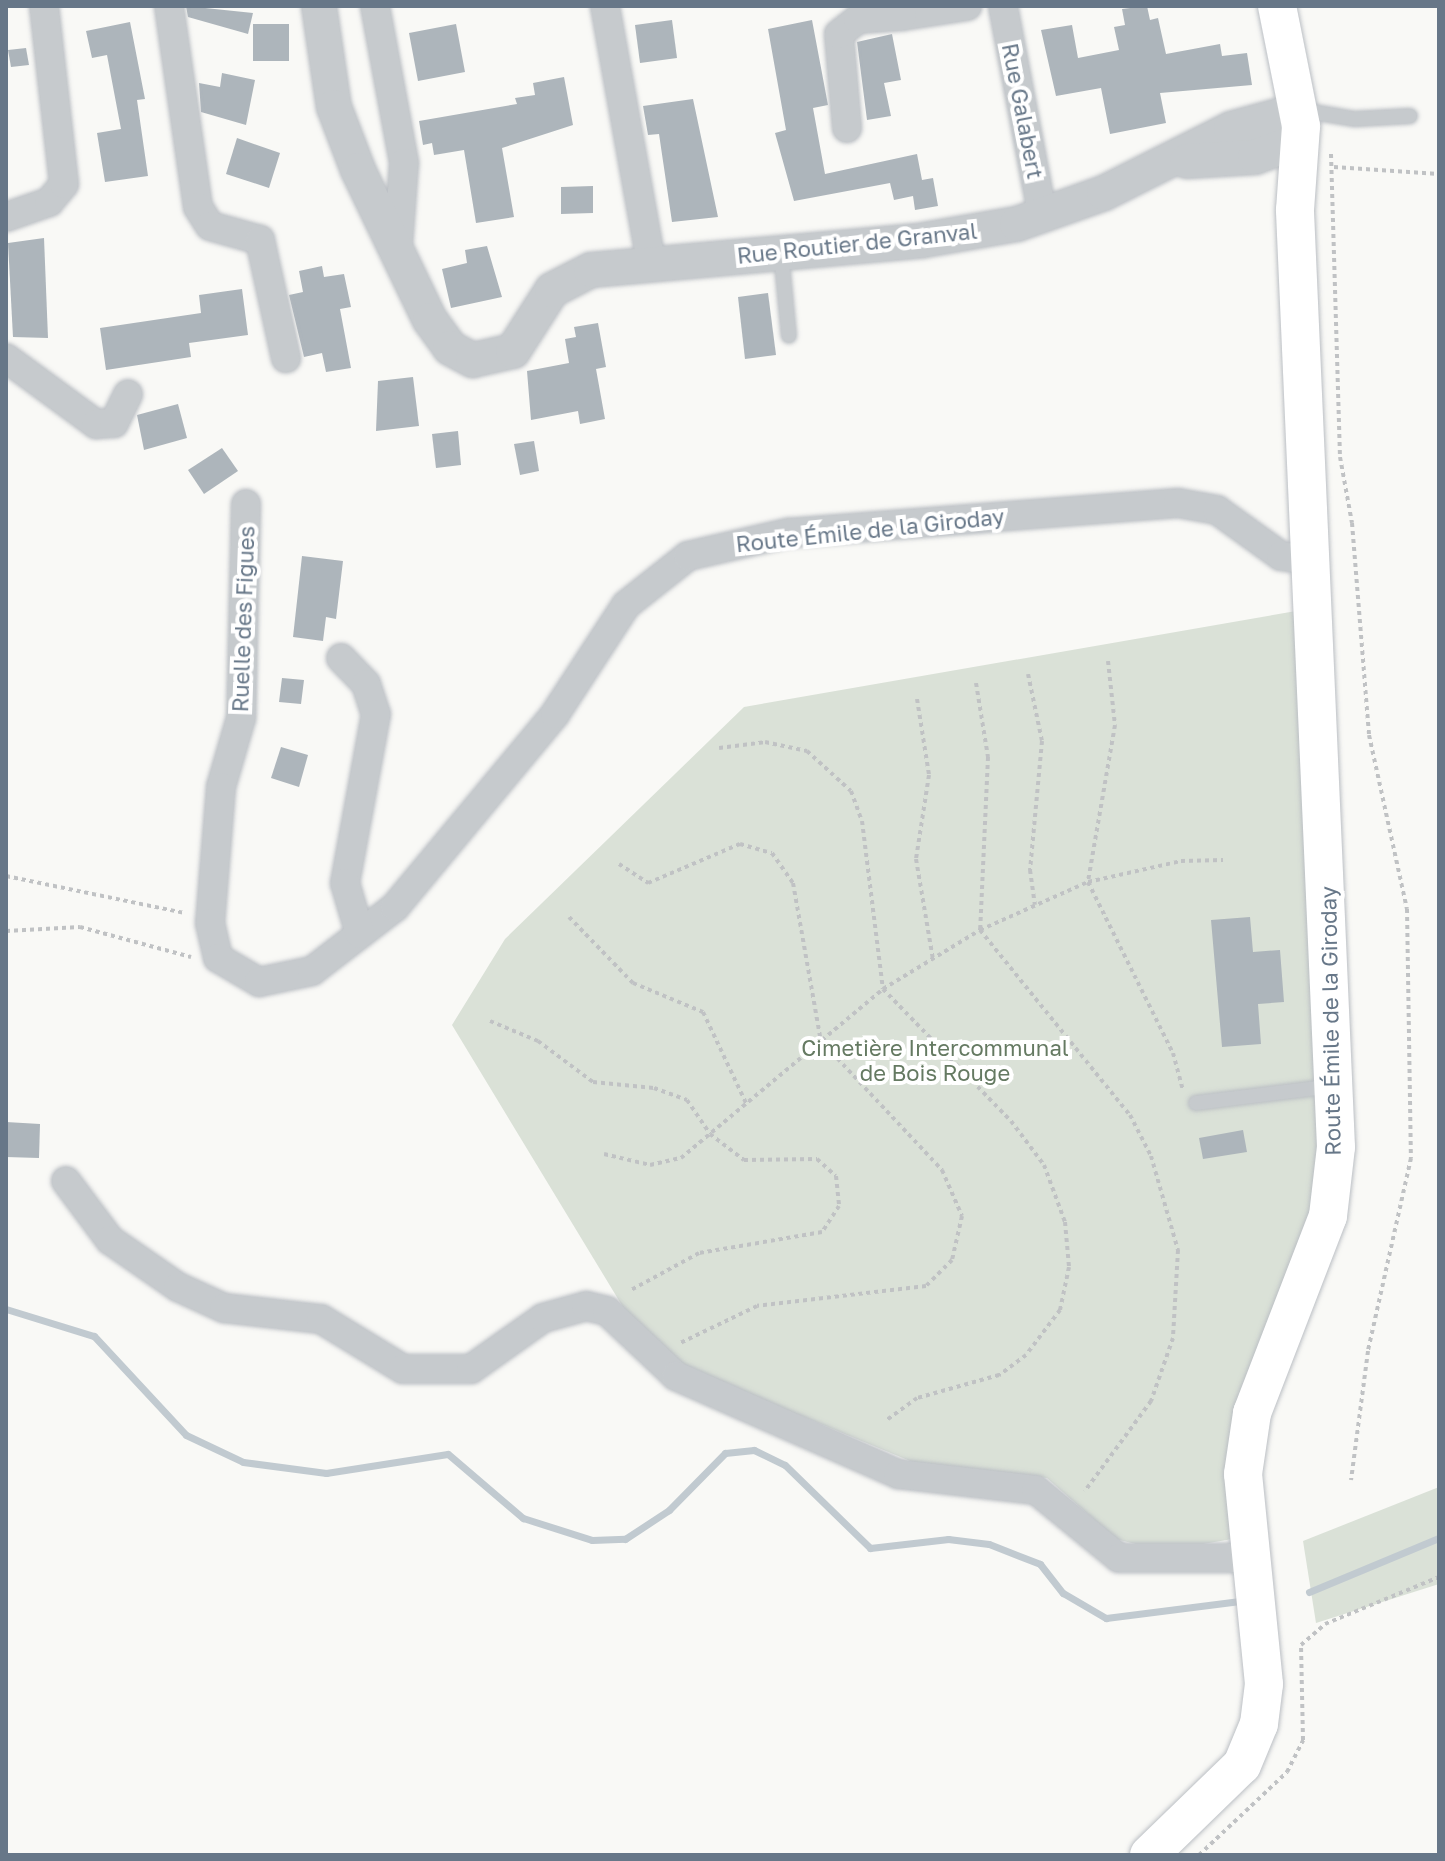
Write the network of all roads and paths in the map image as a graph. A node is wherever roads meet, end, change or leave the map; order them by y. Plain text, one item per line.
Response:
1 (44, 6) edge
2 (169, 6) edge
3 (319, 6) edge
4 (375, 6) edge
5 (605, 6) edge
6 (967, 6) edge
7 (1003, 6) edge
8 (1277, 6) edge
9 (902, 11) edge
10 (1410, 116) dead end
11 (1300, 125) junction
12 (847, 128) dead end
13 (1255, 157) junction
14 (1334, 167) junction
15 (1148, 171) junction
16 (1439, 174) edge
17 (1295, 210) junction
18 (6, 217) edge
19 (1043, 217) junction
20 (398, 245) junction
21 (781, 252) junction
22 (651, 262) junction
23 (789, 336) dead end
24 (6, 358) edge
25 (286, 358) dead end
26 (128, 394) dead end
27 (246, 504) dead end
28 (1310, 560) junction
29 (341, 658) dead end
30 (1108, 661) dead end
31 (1028, 674) dead end
32 (976, 683) dead end
33 (917, 699) dead end
34 (719, 748) dead end
35 (1223, 860) dead end
36 (619, 864) dead end
37 (6, 876) edge
38 (1088, 882) junction
39 (1035, 905) junction
40 (569, 917) dead end
41 (210, 923) junction
42 (980, 930) junction
43 (6, 931) edge
44 (360, 934) junction
45 (933, 959) junction
46 (230, 971) junction
47 (883, 989) junction
48 (490, 1021) dead end
49 (821, 1041) junction
50 (1334, 1086) junction
51 (1196, 1103) joint
52 (746, 1104) junction
53 (710, 1134) junction
54 (604, 1154) dead end
55 (66, 1181) dead end
56 (631, 1290) dead end
57 (680, 1343) dead end
58 (885, 1421) dead end
59 (1351, 1480) dead end
60 (1085, 1491) dead end
61 (1250, 1558) junction
62 (1439, 1577) edge
63 (1149, 1855) edge
64 (1199, 1855) edge

1 - 18 street
2 - 25 street
3 - 20 street, Rue Routier de Granval
4 - 20 street
5 - 22 street
6 - 9 street
7 - 19 street, Rue Galabert
8 - 11 main road, Route Émile de la Giroday
9 - 12 street
10 - 11 lane
11 - 13 street, Rue Routier de Granval
11 - 14 path
11 - 15 street, Rue Routier de Granval
11 - 17 main road, Route Émile de la Giroday
13 - 15 street, Rue Routier de Granval
13 - 17 street
14 - 16 path
14 - 59 path
15 - 19 street, Rue Routier de Granval
17 - 28 main road, Route Émile de la Giroday
19 - 21 street, Rue Routier de Granval
20 - 22 street, Rue Routier de Granval
21 - 22 street, Rue Routier de Granval
21 - 23 lane
24 - 26 street
27 - 41 street, Ruelle des Figues
28 - 44 street, Route Émile de la Giroday
28 - 50 main road, Route Émile de la Giroday
29 - 44 street
30 - 38 path
31 - 39 path
32 - 42 path
33 - 45 path
34 - 47 path
35 - 38 path
36 - 49 path
37 - 41 path
38 - 39 path
38 - 51 path
39 - 42 path
40 - 52 path
41 - 46 street, Ruelle des Figues
42 - 45 path
42 - 60 path
43 - 46 path
44 - 46 street
45 - 47 path
47 - 49 path
47 - 58 path
48 - 53 path
49 - 52 path
49 - 57 path
50 - 51 lane
50 - 61 main road, Route Émile de la Giroday
52 - 53 path
53 - 54 path
53 - 56 path
55 - 61 street
61 - 63 main road, Route Émile de la Giroday
62 - 64 path

